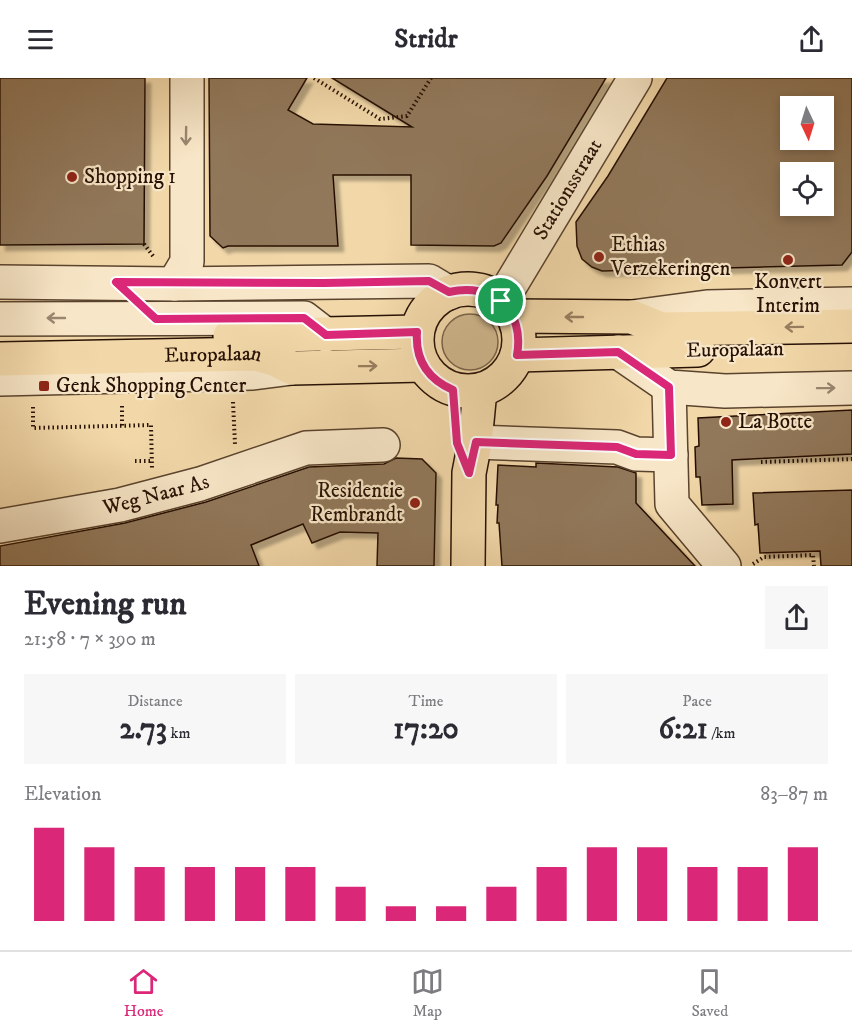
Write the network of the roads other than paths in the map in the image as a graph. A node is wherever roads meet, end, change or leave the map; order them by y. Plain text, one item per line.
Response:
1 (187, 78) edge
2 (635, 78) edge
3 (0, 282) edge
4 (116, 282) junction
5 (174, 284) junction
6 (852, 285) edge
7 (449, 292) junction
8 (510, 294) junction
9 (852, 304) edge
10 (707, 307) junction
11 (632, 317) junction
12 (156, 319) junction
13 (0, 320) edge
14 (852, 326) edge
15 (417, 332) junction
16 (326, 335) junction
17 (0, 341) edge
18 (852, 347) edge
19 (517, 355) junction
20 (0, 359) edge
21 (423, 365) junction
22 (852, 366) edge
23 (292, 368) junction
24 (644, 369) junction
25 (0, 380) edge
26 (852, 388) edge
27 (466, 390) junction
28 (476, 442) junction
29 (383, 445) dead end
30 (671, 455) junction
31 (469, 473) junction
32 (0, 526) edge
33 (739, 565) edge
34 (468, 566) edge

1 -> 5 street
2 - 8 street, Stationsstraat
3 - 4 street
4 - 5 street
4 - 12 street
5 - 7 street
6 - 10 street, Europalaan
7 - 8 main road, Europalaan
7 - 15 main road
11 -> 8 main road, Europalaan
8 - 19 main road
9 - 10 street, Europalaan
10 - 11 street, Europalaan
14 -> 11 main road, Europalaan
12 -> 13 street
12 - 16 street
15 - 16 main road, Europalaan
15 - 21 main road
16 - 17 main road, Europalaan
18 - 24 main road, Europalaan
19 - 24 main road, Europalaan
19 - 27 main road
20 - 23 main road, Europalaan
23 -> 21 main road, Europalaan
21 - 27 main road
22 - 24 street, Europalaan
23 - 25 street
24 -> 26 street, Europalaan
24 - 30 street
27 - 28 main road
27 - 31 main road
28 - 30 street
28 - 31 main road
29 - 32 street, Weg Naar As
30 - 33 street
31 - 34 main road

